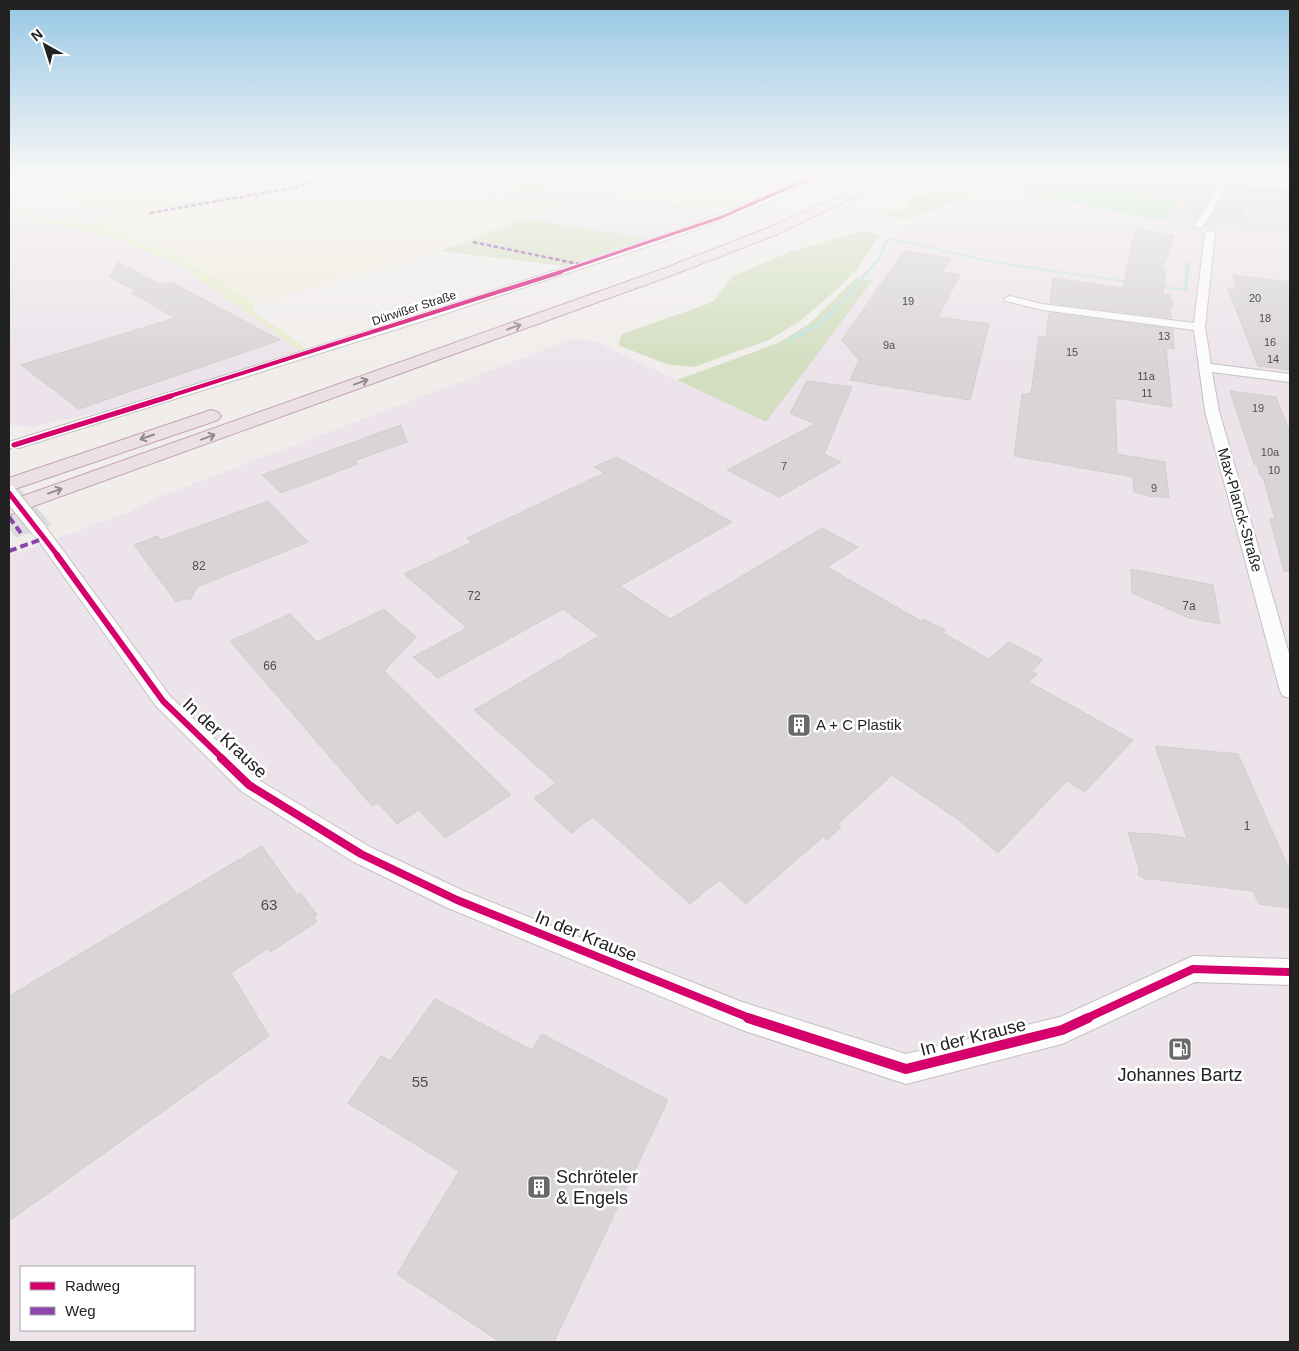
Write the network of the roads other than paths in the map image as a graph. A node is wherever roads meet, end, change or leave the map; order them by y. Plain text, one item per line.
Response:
1 (655, 239) edge
2 (716, 239) edge
3 (751, 239) edge
4 (1204, 239) edge
5 (1010, 299) dead end
6 (1199, 327) junction
7 (421, 343) dead end
8 (1206, 367) junction
9 (1290, 378) edge
10 (224, 411) dead end
11 (11, 441) edge
12 (9, 485) edge
13 (9, 493) edge
14 (9, 508) edge
15 (1290, 691) edge
16 (1290, 972) edge

1 - 11 street, Dürwißer Straße
2 - 7 highway
14 -> 3 highway
4 - 6 street, Max-Planck-Straße
5 - 6 street
6 - 8 street, Max-Planck-Straße
8 - 9 street
8 - 15 street, Max-Planck-Straße
10 -> 12 highway
13 - 16 street, In der Krause, bridge

